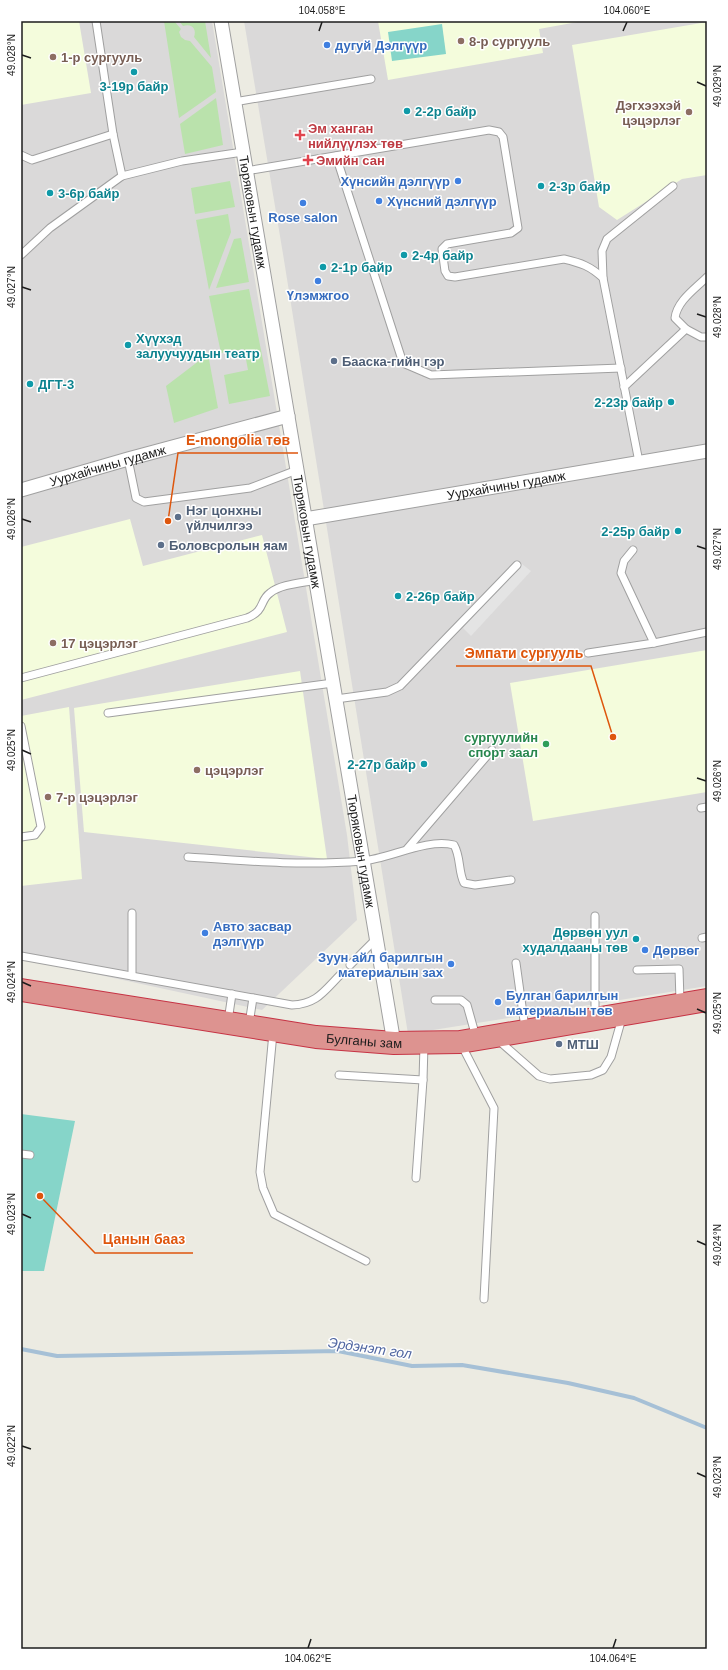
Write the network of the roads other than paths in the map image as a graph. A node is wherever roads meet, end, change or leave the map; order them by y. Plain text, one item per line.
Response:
1 (96, 21) edge
2 (221, 21) edge
3 (371, 79) dead end
4 (234, 102) junction
5 (113, 134) junction
6 (243, 152) junction
7 (21, 155) edge
8 (336, 156) junction
9 (246, 171) junction
10 (122, 176) junction
11 (673, 186) dead end
12 (21, 255) edge
13 (707, 277) edge
14 (603, 278) junction
15 (686, 329) junction
16 (707, 337) edge
17 (621, 368) junction
18 (624, 387) junction
19 (288, 416) junction
20 (707, 451) edge
21 (128, 459) junction
22 (639, 462) junction
23 (297, 470) junction
24 (21, 490) edge
25 (305, 519) junction
26 (633, 550) dead end
27 (517, 565) dead end
28 (316, 580) junction
29 (707, 632) edge
30 (654, 643) junction
31 (588, 653) dead end
32 (21, 678) edge
33 (333, 683) junction
34 (336, 699) junction
35 (108, 713) dead end
36 (22, 726) edge
37 (492, 750) dead end
38 (21, 837) edge
39 (407, 849) junction
40 (188, 857) dead end
41 (363, 861) junction
42 (510, 880) dead end
43 (132, 913) dead end
44 (595, 916) dead end
45 (376, 939) junction
46 (21, 956) edge
47 (516, 963) dead end
48 (350, 965) dead end
49 (637, 970) dead end
50 (341, 974) dead end
51 (132, 976) junction
52 (21, 990) edge
53 (232, 994) junction
54 (253, 998) junction
55 (435, 1000) dead end
56 (707, 1000) edge
57 (681, 1005) junction
58 (623, 1015) junction
59 (595, 1020) junction
60 (238, 1025) junction
61 (273, 1031) junction
62 (525, 1032) junction
63 (477, 1039) junction
64 (394, 1043) junction
65 (424, 1043) junction
66 (339, 1075) dead end
67 (423, 1080) junction
68 (21, 1154) edge
69 (30, 1155) dead end
70 (416, 1178) dead end
71 (366, 1261) dead end
72 (484, 1300) dead end

1 - 5 lane
2 - 4 street, Тюряковын гудамж
3 - 4 lane
4 - 6 street, Тюряковын гудамж
5 - 7 lane
5 - 10 lane
6 - 9 street, Тюряковын гудамж
6 - 10 lane
8 - 9 lane
8 - 14 lane
8 - 17 lane
9 - 19 street, Тюряковын гудамж
10 - 12 lane
11 - 14 lane
13 - 15 lane
14 - 17 lane
15 - 16 lane
15 - 18 lane
17 - 18 lane
18 - 22 lane
19 - 21 street, Уурхайчины гудамж
19 - 23 street, Тюряковын гудамж
20 - 22 street, Уурхайчины гудамж
21 - 23 lane
21 - 24 street, Уурхайчины гудамж
22 - 25 street, Уурхайчины гудамж
23 - 25 street, Тюряковын гудамж
25 - 28 street, Тюряковын гудамж
26 - 30 lane
27 - 34 lane
28 - 32 lane
28 - 33 street, Тюряковын гудамж
29 - 30 lane
30 - 31 lane
33 - 34 street, Тюряковын гудамж
33 - 35 lane
34 - 41 street, Тюряковын гудамж
36 - 38 lane
37 - 39 lane
39 - 41 lane
39 - 42 lane
40 - 41 lane
41 - 45 street, Тюряковын гудамж
43 - 51 lane
44 - 59 lane
45 - 48 lane
45 - 64 street, Тюряковын гудамж
46 - 51 lane
47 - 62 lane
49 - 57 lane
50 - 54 lane
51 - 53 lane
52 - 60 highway, Булганы зам
53 - 54 lane
53 - 60 lane
54 - 60 lane
55 - 63 lane
56 - 57 highway, Булганы зам
57 - 58 highway, Булганы зам
58 - 59 highway, Булганы зам
58 - 63 lane
59 - 62 highway, Булганы зам
60 - 61 highway, Булганы зам
61 - 64 highway, Булганы зам
61 - 71 lane
62 - 63 highway, Булганы зам
63 - 65 highway, Булганы зам
63 - 72 lane
64 - 65 highway, Булганы зам
65 - 67 lane
66 - 67 lane
67 - 70 lane
68 - 69 lane

